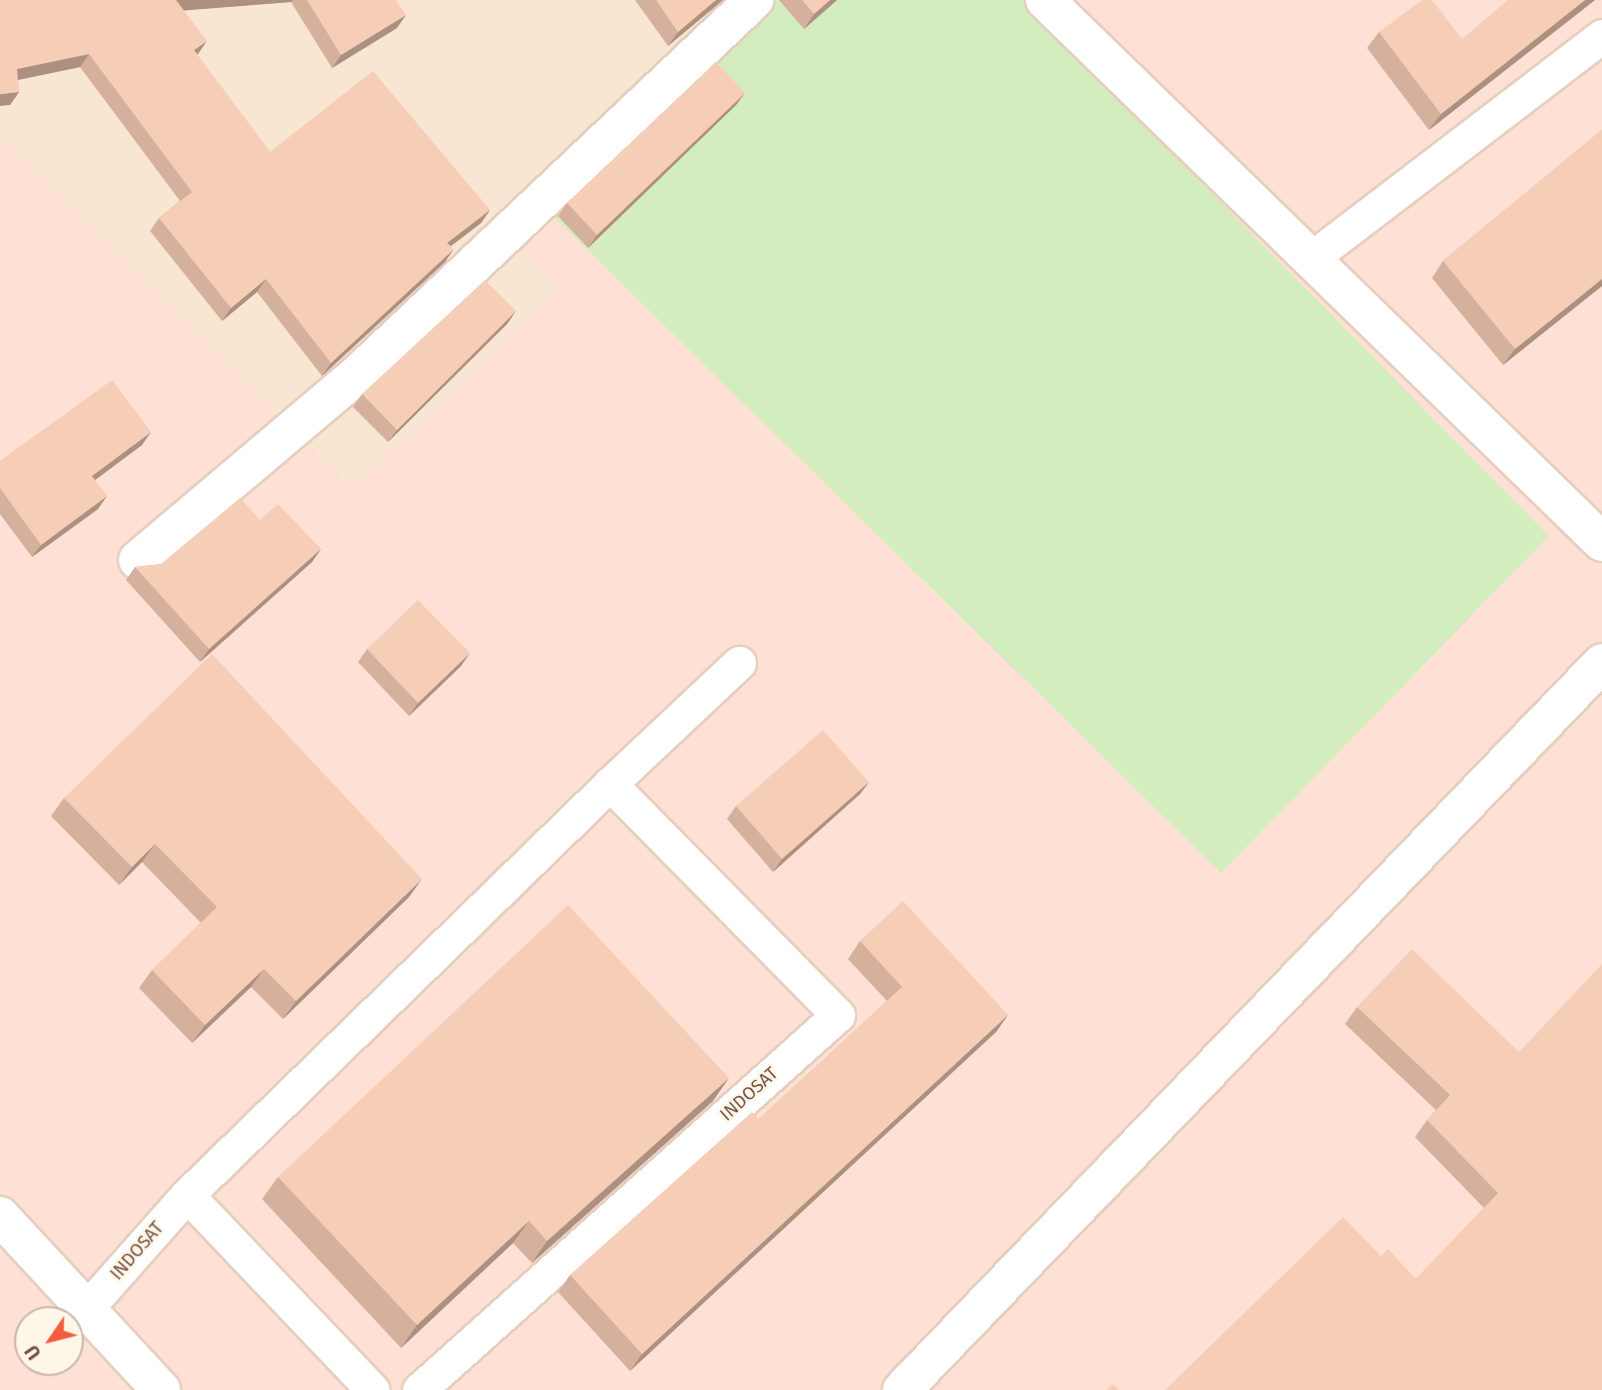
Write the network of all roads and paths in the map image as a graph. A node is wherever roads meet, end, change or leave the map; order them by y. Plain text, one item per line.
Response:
1 (754, 0) edge
2 (1045, 0) edge
3 (1602, 36) edge
4 (1309, 260) junction
5 (1602, 542) edge
6 (138, 560) dead end
7 (738, 663) dead end
8 (1596, 681) edge
9 (610, 783) junction
10 (187, 1195) junction
11 (0, 1216) edge
12 (87, 1308) junction
13 (161, 1390) edge
14 (373, 1390) edge
15 (419, 1390) edge
16 (902, 1390) edge

1 - 6 street
2 - 4 street
3 - 4 lane
4 - 5 street
7 - 9 lane, INDOSAT
8 - 16 street
9 - 10 lane, INDOSAT
9 - 15 lane, INDOSAT
10 - 12 lane, INDOSAT
10 - 14 lane
11 - 12 street
12 - 13 street

